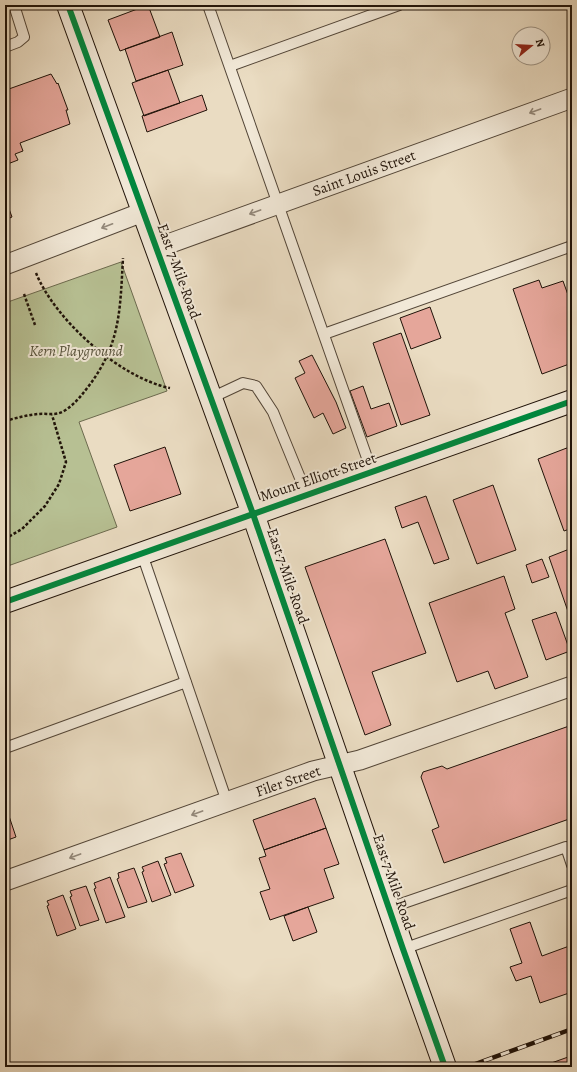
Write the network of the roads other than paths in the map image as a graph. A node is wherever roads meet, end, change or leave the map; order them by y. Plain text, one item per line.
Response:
1 (14, 5) edge
2 (68, 5) edge
3 (208, 5) edge
4 (399, 5) edge
5 (5, 47) edge
6 (230, 66) junction
7 (572, 98) edge
8 (278, 204) junction
9 (143, 212) junction
10 (572, 246) edge
11 (157, 248) junction
12 (5, 265) edge
13 (324, 334) junction
14 (211, 398) junction
15 (572, 401) edge
16 (372, 472) junction
17 (306, 495) junction
18 (253, 514) junction
19 (142, 554) junction
20 (5, 602) edge
21 (186, 682) junction
22 (572, 686) edge
23 (5, 748) edge
24 (340, 763) junction
25 (227, 802) junction
26 (572, 865) edge
27 (5, 882) edge
28 (572, 890) edge
29 (389, 908) junction
30 (403, 949) junction
31 (446, 1067) edge

1 - 5 lane
2 - 9 street, East 7 Mile Road
3 - 6 lane
4 - 6 lane
6 - 8 lane
7 -> 8 street, Saint Louis Street
8 -> 11 street, Saint Louis Street
8 - 13 lane
9 - 11 street, East 7 Mile Road
9 -> 12 street
10 - 13 lane
11 - 14 street, East 7 Mile Road
13 - 16 lane
14 - 17 lane
14 - 18 street, East 7 Mile Road
15 - 16 street, Mount Elliott Street
16 - 17 street, Mount Elliott Street
17 - 18 street, Mount Elliott Street
18 - 19 street, Mount Elliott Street
18 - 24 street, East 7 Mile Road
19 - 20 street, Mount Elliott Street
19 - 21 lane
21 - 23 lane
21 - 25 lane
22 - 24 street, Filer Street
24 - 25 street, Filer Street
24 - 29 street, East 7 Mile Road
25 -> 27 street, Filer Street
26 - 29 lane
28 - 30 lane
29 - 30 street, East 7 Mile Road
30 - 31 street, East 7 Mile Road

